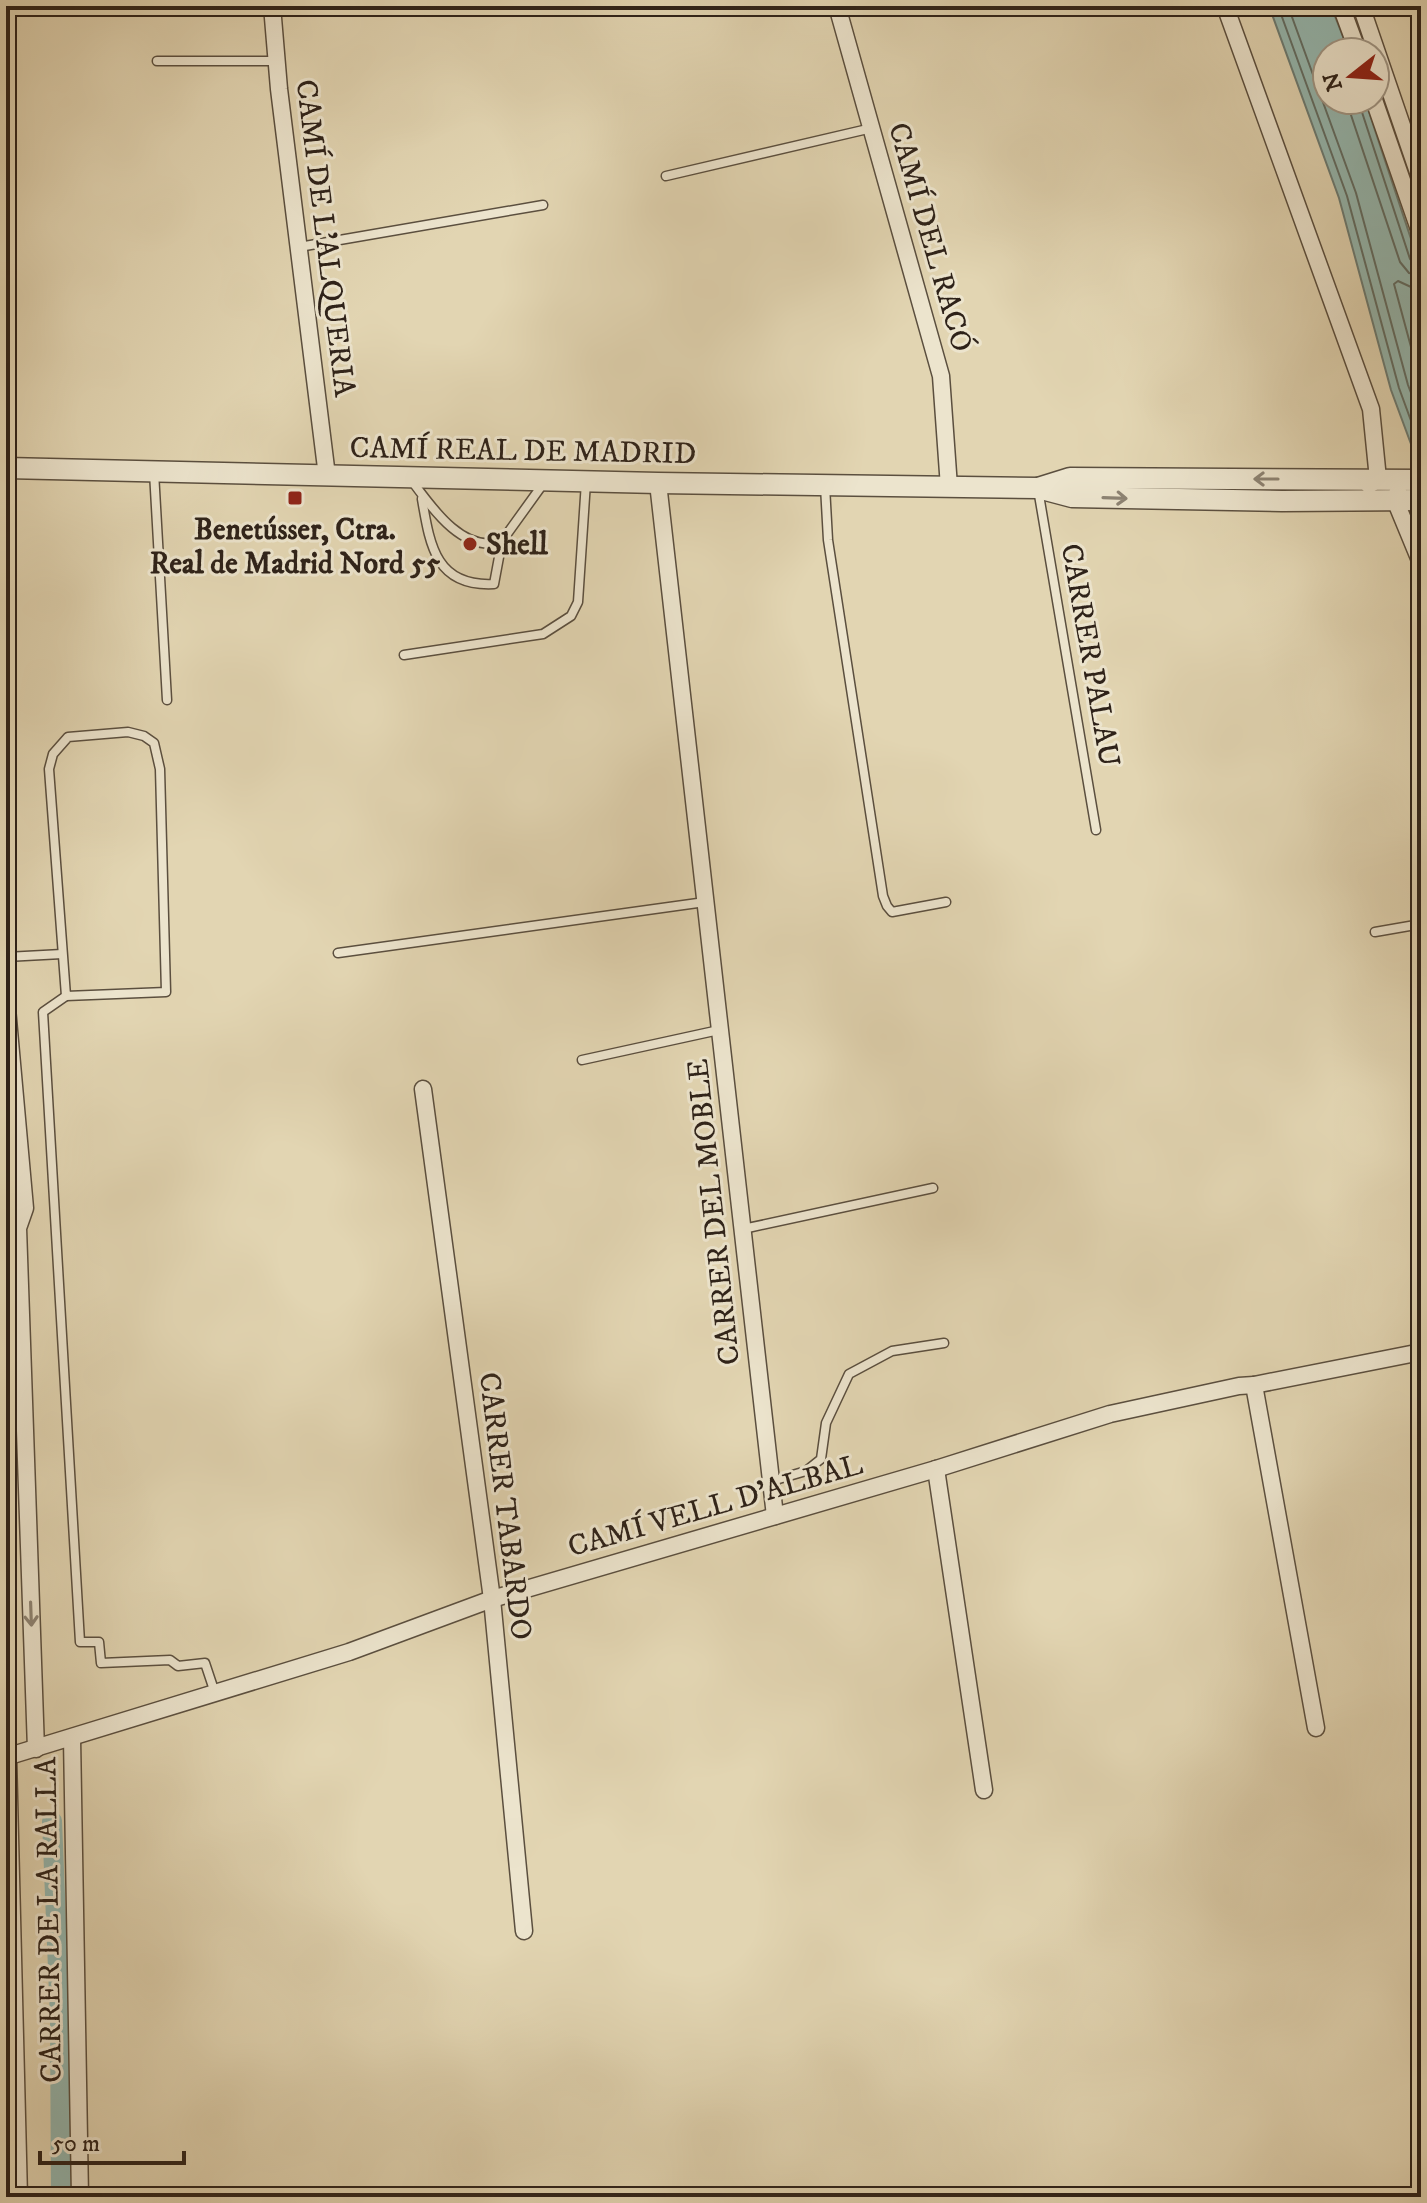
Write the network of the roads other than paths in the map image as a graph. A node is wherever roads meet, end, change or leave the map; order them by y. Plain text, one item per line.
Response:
1 (272, 6) edge
2 (837, 6) edge
3 (1225, 6) edge
4 (1341, 6) edge
5 (1361, 6) edge
6 (1419, 6) edge
7 (1421, 13) edge
8 (1352, 36) edge
9 (157, 61) dead end
10 (277, 61) junction
11 (1380, 116) edge
12 (872, 128) junction
13 (1420, 173) edge
14 (666, 176) dead end
15 (543, 205) dead end
16 (1421, 235) edge
17 (299, 247) junction
18 (6, 468) edge
19 (154, 472) junction
20 (327, 476) junction
21 (1378, 479) junction
22 (545, 480) junction
23 (1411, 480) edge
24 (586, 482) junction
25 (658, 483) junction
26 (825, 485) junction
27 (415, 486) junction
28 (949, 487) junction
29 (1038, 488) junction
30 (1407, 500) edge
31 (1282, 501) junction
32 (502, 541) junction
33 (1421, 563) edge
34 (404, 655) dead end
35 (167, 700) dead end
36 (1096, 830) dead end
37 (706, 902) junction
38 (946, 902) dead end
39 (1421, 924) edge
40 (1375, 932) dead end
41 (338, 953) dead end
42 (62, 954) junction
43 (6, 957) edge
44 (66, 996) junction
45 (6, 997) edge
46 (720, 1030) junction
47 (582, 1060) dead end
48 (423, 1089) dead end
49 (933, 1188) dead end
50 (12, 1228) edge
51 (743, 1229) junction
52 (944, 1343) dead end
53 (1421, 1352) edge
54 (1254, 1385) junction
55 (936, 1469) junction
56 (771, 1481) junction
57 (775, 1516) junction
58 (492, 1599) junction
59 (215, 1693) junction
60 (1316, 1728) dead end
61 (72, 1738) junction
62 (36, 1749) junction
63 (7, 1757) edge
64 (984, 1790) dead end
65 (524, 1931) dead end
66 (19, 2197) edge
67 (80, 2197) edge

1 - 10 street, CAMÍ DE L'ALQUERIA
2 - 12 street, CAMÍ DEL RACÓ
3 - 21 street
4 - 8 street
5 - 13 street
6 - 7 street
9 - 10 lane
10 - 17 street, CAMÍ DE L'ALQUERIA
11 - 16 street
12 - 14 lane
12 - 28 street, CAMÍ DEL RACÓ
15 - 17 lane
17 - 20 street, CAMÍ DE L'ALQUERIA
18 - 19 street, CAMÍ REAL DE MADRID
19 - 20 street, CAMÍ REAL DE MADRID
19 - 35 lane
20 - 27 street, CAMÍ REAL DE MADRID
21 - 23 street, CAMÍ REAL DE MADRID
21 -> 29 street, CAMÍ REAL DE MADRID
21 - 31 street, CAMÍ REAL DE MADRID
22 - 24 street, CAMÍ REAL DE MADRID
22 - 27 street, CAMÍ REAL DE MADRID
22 - 32 lane
23 - 30 street, CAMÍ REAL DE MADRID
24 - 25 street, CAMÍ REAL DE MADRID
24 - 34 lane
25 - 26 street, CAMÍ REAL DE MADRID
25 - 37 street, CARRER DEL MOBLE
26 - 28 street, CAMÍ REAL DE MADRID
26 - 38 lane
27 - 32 lane
27 - 32 lane
28 - 29 street, CAMÍ REAL DE MADRID
29 -> 31 street, CAMÍ REAL DE MADRID
29 - 36 lane, CARRER PALAU
30 - 31 street, CAMÍ REAL DE MADRID
30 - 33 street
37 - 41 lane
37 - 46 street, CARRER DEL MOBLE
39 - 40 lane
42 - 43 lane
42 - 44 lane
42 - 44 lane
44 - 59 lane
45 - 50 street
46 - 47 lane
46 - 51 street, CARRER DEL MOBLE
48 - 58 street, CARRER TABARDO
49 - 51 lane
50 -> 62 street
51 - 56 street, CARRER DEL MOBLE
52 - 56 lane
53 - 54 street, CAMÍ VELL D'ALBAL
54 - 55 street, CAMÍ VELL D'ALBAL
54 - 60 street
55 - 57 street, CAMÍ VELL D'ALBAL
55 - 64 street
56 - 57 street, CARRER DEL MOBLE
57 - 58 street, CAMÍ VELL D'ALBAL
58 - 59 street, CAMÍ VELL D'ALBAL
58 - 65 street, CARRER TABARDO
59 - 61 street, CAMÍ VELL D'ALBAL
61 - 62 street, CAMÍ VELL D'ALBAL
61 - 67 street, CARRER DE LA RALLA
62 - 63 street, CAMÍ VELL D'ALBAL
63 - 66 street

